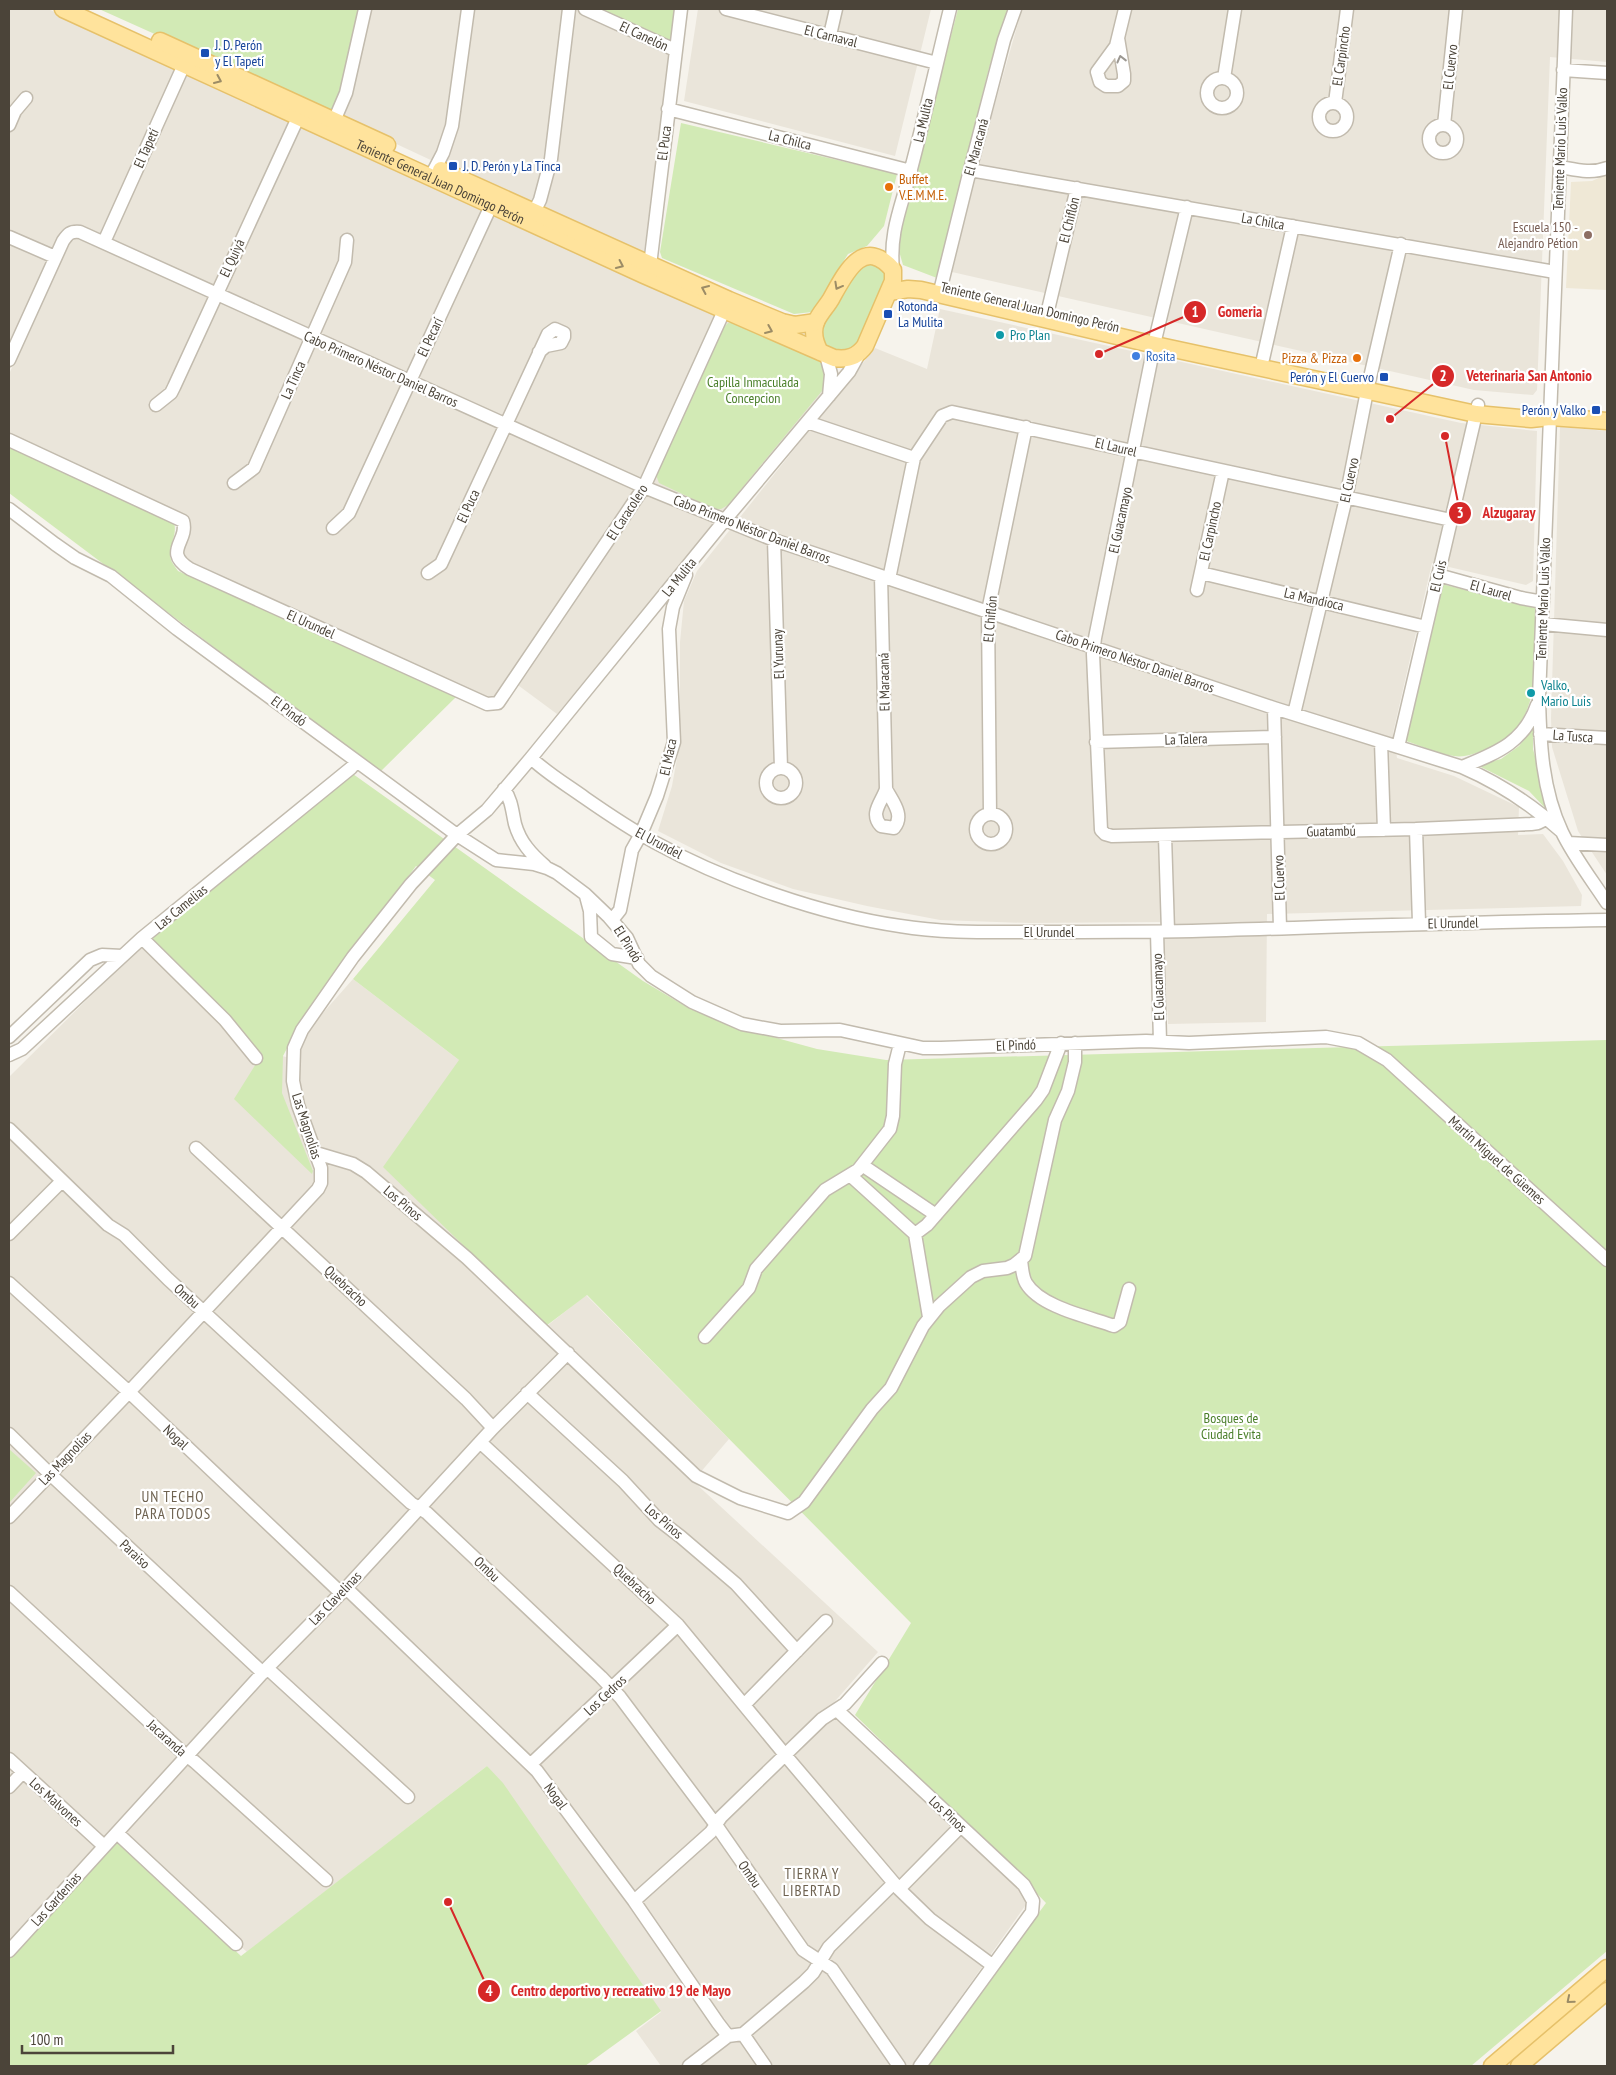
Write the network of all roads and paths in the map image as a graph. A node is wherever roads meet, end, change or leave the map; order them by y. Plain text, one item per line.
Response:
1 (63, 9) edge
2 (90, 9) edge
3 (365, 9) edge
4 (468, 9) edge
5 (569, 9) edge
6 (585, 9) edge
7 (681, 9) edge
8 (726, 9) edge
9 (836, 9) edge
10 (950, 9) edge
11 (1015, 9) edge
12 (1125, 9) edge
13 (1235, 9) edge
14 (1347, 9) edge
15 (1456, 9) edge
16 (1566, 9) edge
17 (830, 35) junction
18 (1118, 38) dead end
19 (675, 50) junction
20 (186, 59) junction
21 (937, 63) junction
22 (1563, 70) junction
23 (1607, 74) edge
24 (1224, 78) dead end
25 (26, 98) dead end
26 (1335, 103) dead end
27 (668, 109) junction
28 (300, 112) junction
29 (9, 125) edge
30 (1444, 125) dead end
31 (332, 126) junction
32 (1560, 167) junction
33 (1607, 168) edge
34 (970, 170) junction
35 (911, 171) junction
36 (433, 172) junction
37 (1077, 188) junction
38 (494, 200) junction
39 (1187, 208) junction
40 (532, 217) junction
41 (1293, 226) junction
42 (893, 231) junction
43 (9, 238) edge
44 (347, 240) dead end
45 (104, 242) junction
46 (1401, 244) junction
47 (866, 256) junction
48 (55, 257) junction
49 (646, 270) junction
50 (893, 270) junction
51 (1555, 272) junction
52 (942, 287) junction
53 (889, 292) junction
54 (216, 294) junction
55 (726, 306) junction
56 (1048, 310) junction
57 (816, 322) junction
58 (313, 338) junction
59 (1155, 340) junction
60 (539, 352) dead end
61 (823, 353) junction
62 (859, 354) junction
63 (1263, 359) junction
64 (9, 360) edge
65 (410, 382) junction
66 (1368, 387) junction
67 (829, 396) junction
68 (156, 405) dead end
69 (1477, 410) junction
70 (1550, 417) junction
71 (1607, 421) edge
72 (807, 422) junction
73 (506, 424) junction
74 (1026, 427) junction
75 (9, 440) edge
76 (1134, 451) junction
77 (914, 458) junction
78 (1223, 471) junction
79 (234, 483) dead end
80 (644, 488) junction
81 (1346, 498) junction
82 (9, 509) edge
83 (1451, 520) junction
84 (724, 521) junction
85 (333, 528) dead end
86 (774, 540) junction
87 (694, 559) junction
88 (428, 573) dead end
89 (1201, 573) junction
90 (1438, 575) junction
91 (885, 577) junction
92 (1197, 590) dead end
93 (1322, 601) junction
94 (1543, 602) junction
95 (988, 611) junction
96 (1543, 624) junction
97 (1426, 626) junction
98 (1607, 630) edge
99 (1094, 646) junction
100 (1539, 698) junction
101 (494, 705) joint
102 (1274, 708) junction
103 (1294, 714) junction
104 (1540, 734) junction
105 (1275, 737) junction
106 (1607, 738) edge
107 (1096, 742) junction
108 (1381, 742) junction
109 (1398, 747) junction
110 (531, 758) junction
111 (356, 762) junction
112 (1462, 767) junction
113 (781, 768) dead end
114 (504, 789) junction
115 (886, 789) dead end
116 (990, 814) dead end
117 (1551, 817) junction
118 (1416, 829) junction
119 (1384, 830) junction
120 (1278, 832) junction
121 (641, 834) junction
122 (1105, 834) joint
123 (456, 835) junction
124 (1165, 836) junction
125 (1568, 844) junction
126 (1607, 845) edge
127 (547, 868) junction
128 (585, 894) junction
129 (1607, 903) edge
130 (612, 920) junction
131 (1607, 920) edge
132 (1419, 923) junction
133 (1280, 928) junction
134 (1162, 932) junction
135 (142, 938) junction
136 (122, 956) junction
137 (637, 958) junction
138 (9, 1037) edge
139 (1160, 1041) junction
140 (1061, 1043) junction
141 (1074, 1043) junction
142 (900, 1044) junction
143 (9, 1055) edge
144 (256, 1058) dead end
145 (1387, 1060) joint
146 (9, 1129) edge
147 (196, 1148) dead end
148 (316, 1153) junction
149 (862, 1165) junction
150 (851, 1176) junction
151 (62, 1181) junction
152 (936, 1215) junction
153 (283, 1227) junction
154 (9, 1234) edge
155 (915, 1234) junction
156 (1021, 1260) junction
157 (1607, 1260) edge
158 (9, 1283) edge
159 (1129, 1289) dead end
160 (204, 1311) junction
161 (929, 1317) junction
162 (705, 1337) dead end
163 (568, 1352) junction
164 (129, 1392) junction
165 (527, 1393) junction
166 (493, 1428) junction
167 (9, 1434) edge
168 (480, 1442) junction
169 (50, 1474) junction
170 (420, 1508) junction
171 (9, 1517) edge
172 (343, 1590) junction
173 (9, 1592) edge
174 (826, 1621) dead end
175 (678, 1626) junction
176 (797, 1651) junction
177 (882, 1663) dead end
178 (265, 1671) junction
179 (612, 1689) junction
180 (744, 1705) junction
181 (837, 1710) junction
182 (786, 1756) junction
183 (188, 1757) junction
184 (9, 1759) edge
185 (531, 1764) junction
186 (23, 1772) junction
187 (9, 1787) edge
188 (408, 1797) dead end
189 (716, 1825) junction
190 (960, 1826) junction
191 (117, 1833) junction
192 (104, 1846) junction
193 (326, 1880) dead end
194 (897, 1886) junction
195 (634, 1901) junction
196 (236, 1944) dead end
197 (9, 1951) edge
198 (820, 1961) junction
199 (992, 1965) junction
200 (1607, 1968) edge
201 (1607, 1991) edge
202 (743, 2034) junction
203 (728, 2036) junction
204 (689, 2066) edge
205 (765, 2066) edge
206 (899, 2066) edge
207 (920, 2066) edge
208 (1492, 2066) edge
209 (1518, 2066) edge

1 - 20 main road, Teniente General Juan Domingo Perón
2 - 20 main road, Teniente General Juan Domingo Perón
3 - 31 street
4 - 36 street
5 - 40 street
6 - 19 street, El Canelón
7 - 19 street, El Puca
8 - 17 street, El Carnaval
9 - 17 street
10 - 21 street, La Mulita
11 - 34 street, El Maracaná
12 - 18 street
13 - 24 street
14 - 26 street, El Carpincho
15 - 30 street, El Cuervo
16 - 22 street, Teniente Mario Luis Valko
17 - 21 street, El Carnaval
19 - 27 street, El Puca
20 - 28 main road, Teniente General Juan Domingo Perón
20 - 45 street, El Tapetí
21 - 35 street, La Mulita
22 - 23 street
22 - 32 street, Teniente Mario Luis Valko
25 - 29 street
27 - 35 street, La Chilca
27 - 49 street, El Puca
28 - 31 main road, Teniente General Juan Domingo Perón
28 - 54 street, El Quiyá
31 - 36 main road, Teniente General Juan Domingo Perón
32 - 33 street
32 - 51 street, Teniente Mario Luis Valko
34 - 37 street, La Chilca
34 - 52 street, El Maracaná
35 - 42 street, La Mulita
36 - 38 main road, Teniente General Juan Domingo Perón
37 - 39 street, La Chilca
37 - 56 street, El Chiflón
38 - 40 main road, Teniente General Juan Domingo Perón
38 - 65 street, El Pecarí
39 - 41 street, La Chilca
39 - 59 street, El Guacamayo
40 - 49 main road, Teniente General Juan Domingo Perón
41 - 46 street, La Chilca
41 - 63 street
42 - 47 street, La Mulita
42 - 50 street, La Mulita
43 - 48 street
44 - 58 street, La Tinca
45 - 48 street, Cabo Primero Néstor Daniel Barros
45 - 54 street, Cabo Primero Néstor Daniel Barros
46 - 51 street, La Chilca
46 - 66 street, El Cuervo
47 - 50 main road, Teniente General Juan Domingo Perón
47 -> 57 main road
48 - 64 street
49 - 55 main road, Teniente General Juan Domingo Perón
50 - 52 main road, Teniente General Juan Domingo Perón
50 - 53 main road
51 - 70 street, Teniente Mario Luis Valko
52 - 56 main road, Teniente General Juan Domingo Perón
53 - 59 main road, Teniente General Juan Domingo Perón
53 - 62 main road
54 - 58 street, Cabo Primero Néstor Daniel Barros
54 - 68 street, El Quiyá
55 - 57 main road, Teniente General Juan Domingo Perón
55 -> 61 main road, Teniente General Juan Domingo Perón
55 - 80 street, El Caracolero
56 - 59 main road, Teniente General Juan Domingo Perón
57 - 61 main road
58 - 65 street, Cabo Primero Néstor Daniel Barros
58 - 79 street, La Tinca
59 - 63 main road, Teniente General Juan Domingo Perón
59 - 66 main road, Teniente General Juan Domingo Perón
59 - 76 street, El Guacamayo
60 - 73 street, El Puca
61 - 62 main road, Teniente General Juan Domingo Perón
61 - 67 street
62 - 67 street, La Mulita
63 - 66 main road, Teniente General Juan Domingo Perón
65 - 73 street, Cabo Primero Néstor Daniel Barros
65 - 85 street, El Pecarí
66 - 69 main road, Teniente General Juan Domingo Perón
66 - 81 street, El Cuervo
67 - 72 street, La Mulita
69 - 70 main road, Teniente General Juan Domingo Perón
69 - 83 street, El Cuis
70 - 71 main road, Teniente General Juan Domingo Perón
70 - 94 street, Teniente Mario Luis Valko
72 - 77 street
72 - 84 street, La Mulita
73 - 80 street, Cabo Primero Néstor Daniel Barros
73 - 88 street, El Puca
74 - 76 street, El Laurel
74 - 77 street, El Laurel
74 - 95 street, El Chiflón
75 - 101 street, El Urundel
76 - 78 street, El Laurel
76 - 99 street, El Guacamayo
77 - 91 street, El Maracaná
78 - 81 street, El Laurel
78 - 89 street, El Carpincho
80 - 84 street, Cabo Primero Néstor Daniel Barros
80 - 101 street, El Caracolero
81 - 83 street, El Laurel
81 - 93 street, El Cuervo
82 - 111 street, El Pindó
83 - 90 street, El Cuis
84 - 86 street, Cabo Primero Néstor Daniel Barros
84 - 87 street, La Mulita
86 - 91 street, Cabo Primero Néstor Daniel Barros
86 - 113 street, El Yurunay
87 - 110 street, La Mulita
87 - 121 street, El Maca
89 - 92 street, El Carpincho
89 - 93 street, La Mandioca
90 - 94 street, El Laurel
90 - 97 street, El Cuis
91 - 95 street, Cabo Primero Néstor Daniel Barros
91 - 115 street, El Maracaná
93 - 97 street, La Mandioca
93 - 103 street, El Cuervo
94 - 96 street, Teniente Mario Luis Valko
95 - 99 street, Cabo Primero Néstor Daniel Barros
95 - 116 street, El Chiflón
96 - 98 street
96 - 100 street, Teniente Mario Luis Valko
97 - 109 street, El Cuis
99 - 102 street, Cabo Primero Néstor Daniel Barros
99 - 107 street, El Guacamayo
100 - 104 street, Teniente Mario Luis Valko
100 - 112 street
102 - 103 street, Cabo Primero Néstor Daniel Barros
102 - 105 street, El Cuervo
103 - 108 street, Cabo Primero Néstor Daniel Barros
104 - 106 street, La Tusca
104 - 117 street, Teniente Mario Luis Valko
105 - 107 street, La Talera
105 - 120 street, El Cuervo
107 - 122 street, El Guacamayo
108 - 109 street, Cabo Primero Néstor Daniel Barros
108 - 119 street
109 - 112 street, Cabo Primero Néstor Daniel Barros
110 - 114 street, Las Magnolias
110 - 121 street, El Urundel
111 - 123 street, El Pindó
111 - 135 street, Las Camelias
112 - 117 street, Cabo Primero Néstor Daniel Barros
114 - 123 street, Las Magnolias
114 - 127 street
117 - 118 street, Guatambú
117 - 125 street, Teniente Mario Luis Valko
118 - 119 street, Guatambú
118 - 132 street
119 - 120 street, Guatambú
120 - 124 street, Guatambú
120 - 133 street, El Cuervo
121 - 130 street, El Maca
121 - 134 street, El Urundel
122 - 124 street, Guatambú
123 - 127 street, El Pindó
123 - 148 street, Las Magnolias
124 - 134 street, El Guacamayo
125 - 126 street
125 - 129 street, Teniente Mario Luis Valko
127 - 128 street, El Pindó
128 - 130 street, El Pindó
128 - 137 street
130 - 137 street, El Pindó
131 - 132 street, El Urundel
132 - 133 street, El Urundel
133 - 134 street, El Urundel
134 - 139 street, El Guacamayo
135 - 136 street, Las Camelias
135 - 144 street
136 - 138 street
136 - 143 street, Las Camelias
137 - 142 street, El Pindó
139 - 141 street, El Pindó
139 - 145 street, El Pindó
140 - 141 street, El Pindó
140 - 142 street, El Pindó
140 - 152 street
141 - 156 street
142 - 149 street
145 - 157 street, Martín Miguel de Güemes
146 - 151 street, Ombu
147 - 153 street, Quebracho
148 - 153 street, Las Magnolias
148 - 163 street, Los Pinos
149 - 150 street
149 - 152 street
150 - 155 street
150 - 162 street
151 - 154 street
151 - 160 street, Ombu
152 - 155 street
153 - 160 street, Las Magnolias
153 - 166 street, Quebracho
155 - 161 street
156 - 159 street
156 - 161 street, Los Pinos
158 - 164 street, Nogal
160 - 164 street, Las Magnolias
160 - 170 street, Ombu
161 - 163 street, Los Pinos
163 - 165 street, Las Clavelinas
164 - 169 street, Las Magnolias
164 - 172 street, Nogal
165 - 166 street, Las Clavelinas
165 - 176 street, Los Pinos
166 - 168 street, Las Clavelinas
167 - 169 street, Paraiso
168 - 170 street, Las Clavelinas
168 - 175 street, Quebracho
169 - 171 street, Las Magnolias
169 - 178 street, Paraiso
170 - 172 street, Las Clavelinas
170 - 179 street, Ombu
172 - 178 street, Las Clavelinas
172 - 185 street, Nogal
173 - 183 street, Jacaranda
174 - 176 street
175 - 179 street, Los Cedros
175 - 180 street, Quebracho
176 - 180 street
177 - 181 street
178 - 183 street, Las Clavelinas
178 - 188 street, Paraiso
179 - 185 street, Los Cedros
179 - 189 street, Ombu
180 - 182 street, Quebracho
181 - 182 street
181 - 190 street, Los Pinos
182 - 189 street
182 - 194 street, Quebracho
183 - 191 street, Las Clavelinas
183 - 193 street, Jacaranda
184 - 186 street, Los Malvones
185 - 195 street, Nogal
186 - 187 street
186 - 192 street, Los Malvones
189 - 195 street
189 - 198 street, Ombu
190 - 194 street
190 - 199 street, Los Pinos
191 - 192 street, Las Clavelinas
191 - 196 street
192 - 197 street, Las Gardenias
194 - 198 street
194 - 199 street, Quebracho
195 - 203 street, Nogal
198 - 202 street
198 - 206 street, Ombu
199 - 207 street
200 -> 208 main road
201 - 209 main road
202 - 203 street
202 - 205 street
203 - 204 street

